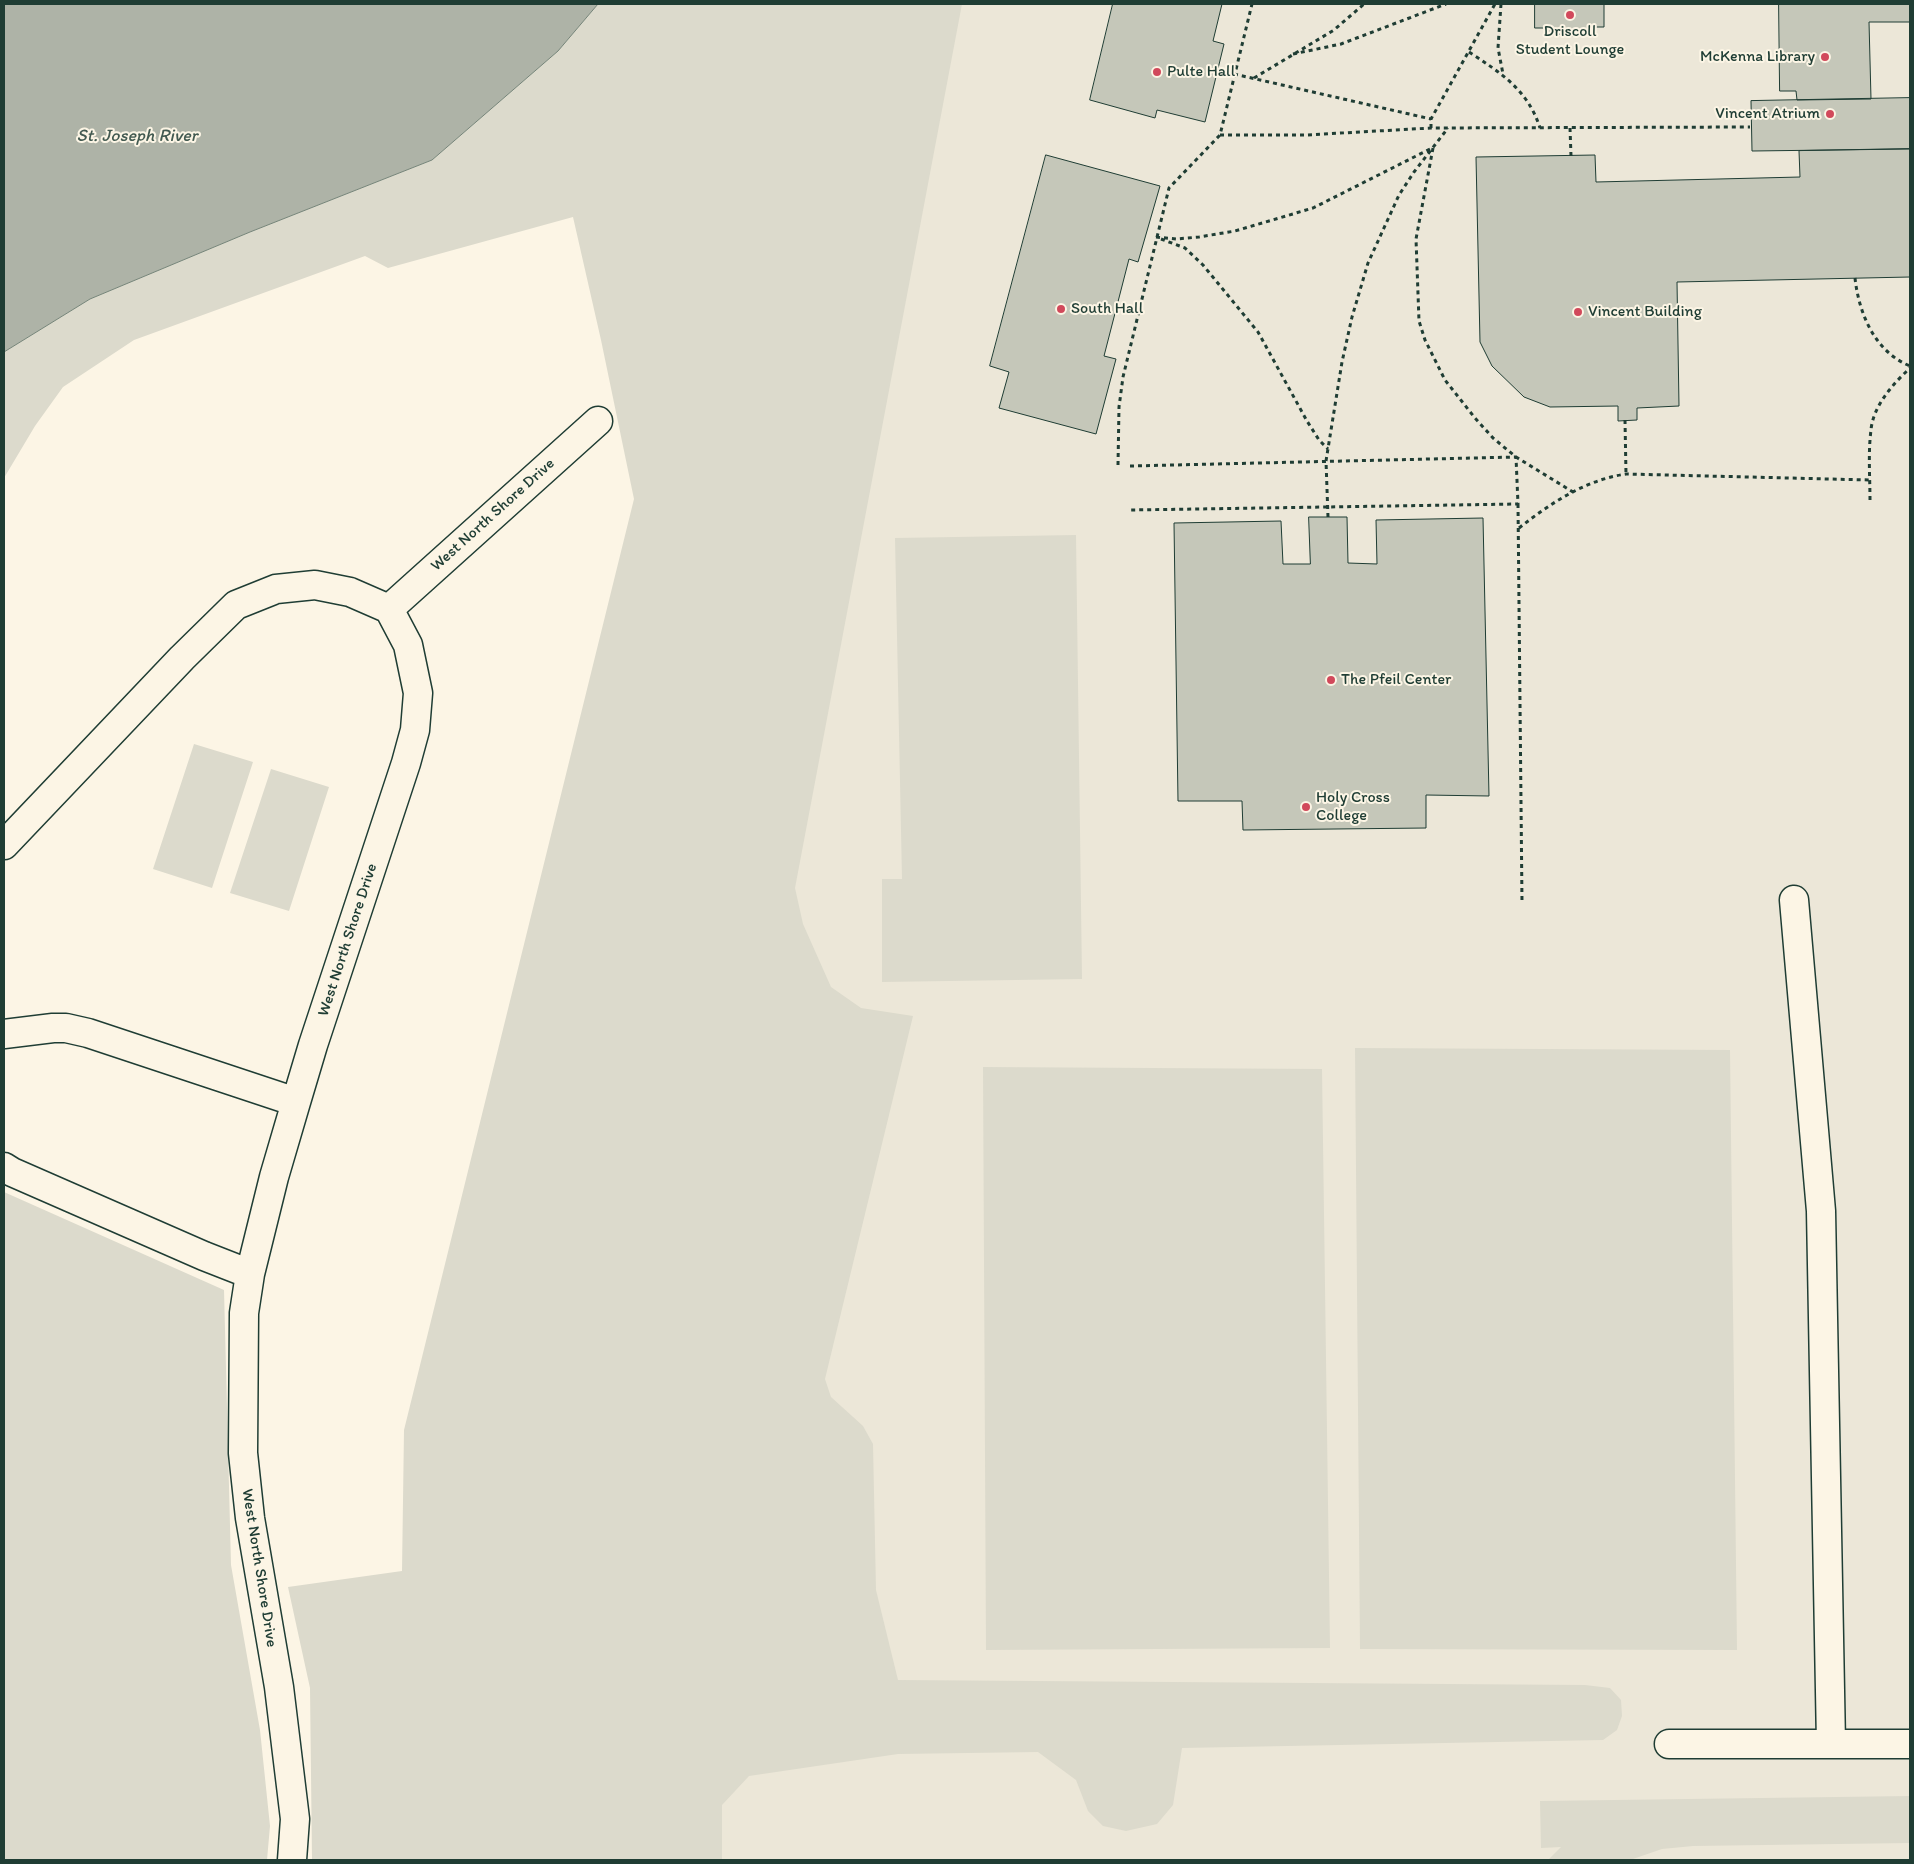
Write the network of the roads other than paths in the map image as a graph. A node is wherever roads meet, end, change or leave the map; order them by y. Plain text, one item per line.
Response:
1 (598, 421) dead end
2 (389, 609) junction
3 (4, 845) edge
4 (1794, 900) dead end
5 (4, 1034) edge
6 (296, 1102) junction
7 (4, 1167) edge
8 (250, 1274) junction
9 (1669, 1744) dead end
10 (1831, 1744) junction
11 (1910, 1744) edge
12 (292, 1860) edge

1 - 2 street, West North Shore Drive
2 - 3 street
2 - 6 street, West North Shore Drive
4 - 10 street
5 - 6 street
6 - 8 street, West North Shore Drive
7 - 8 street
8 - 12 street, West North Shore Drive
9 - 10 street
10 - 11 street

